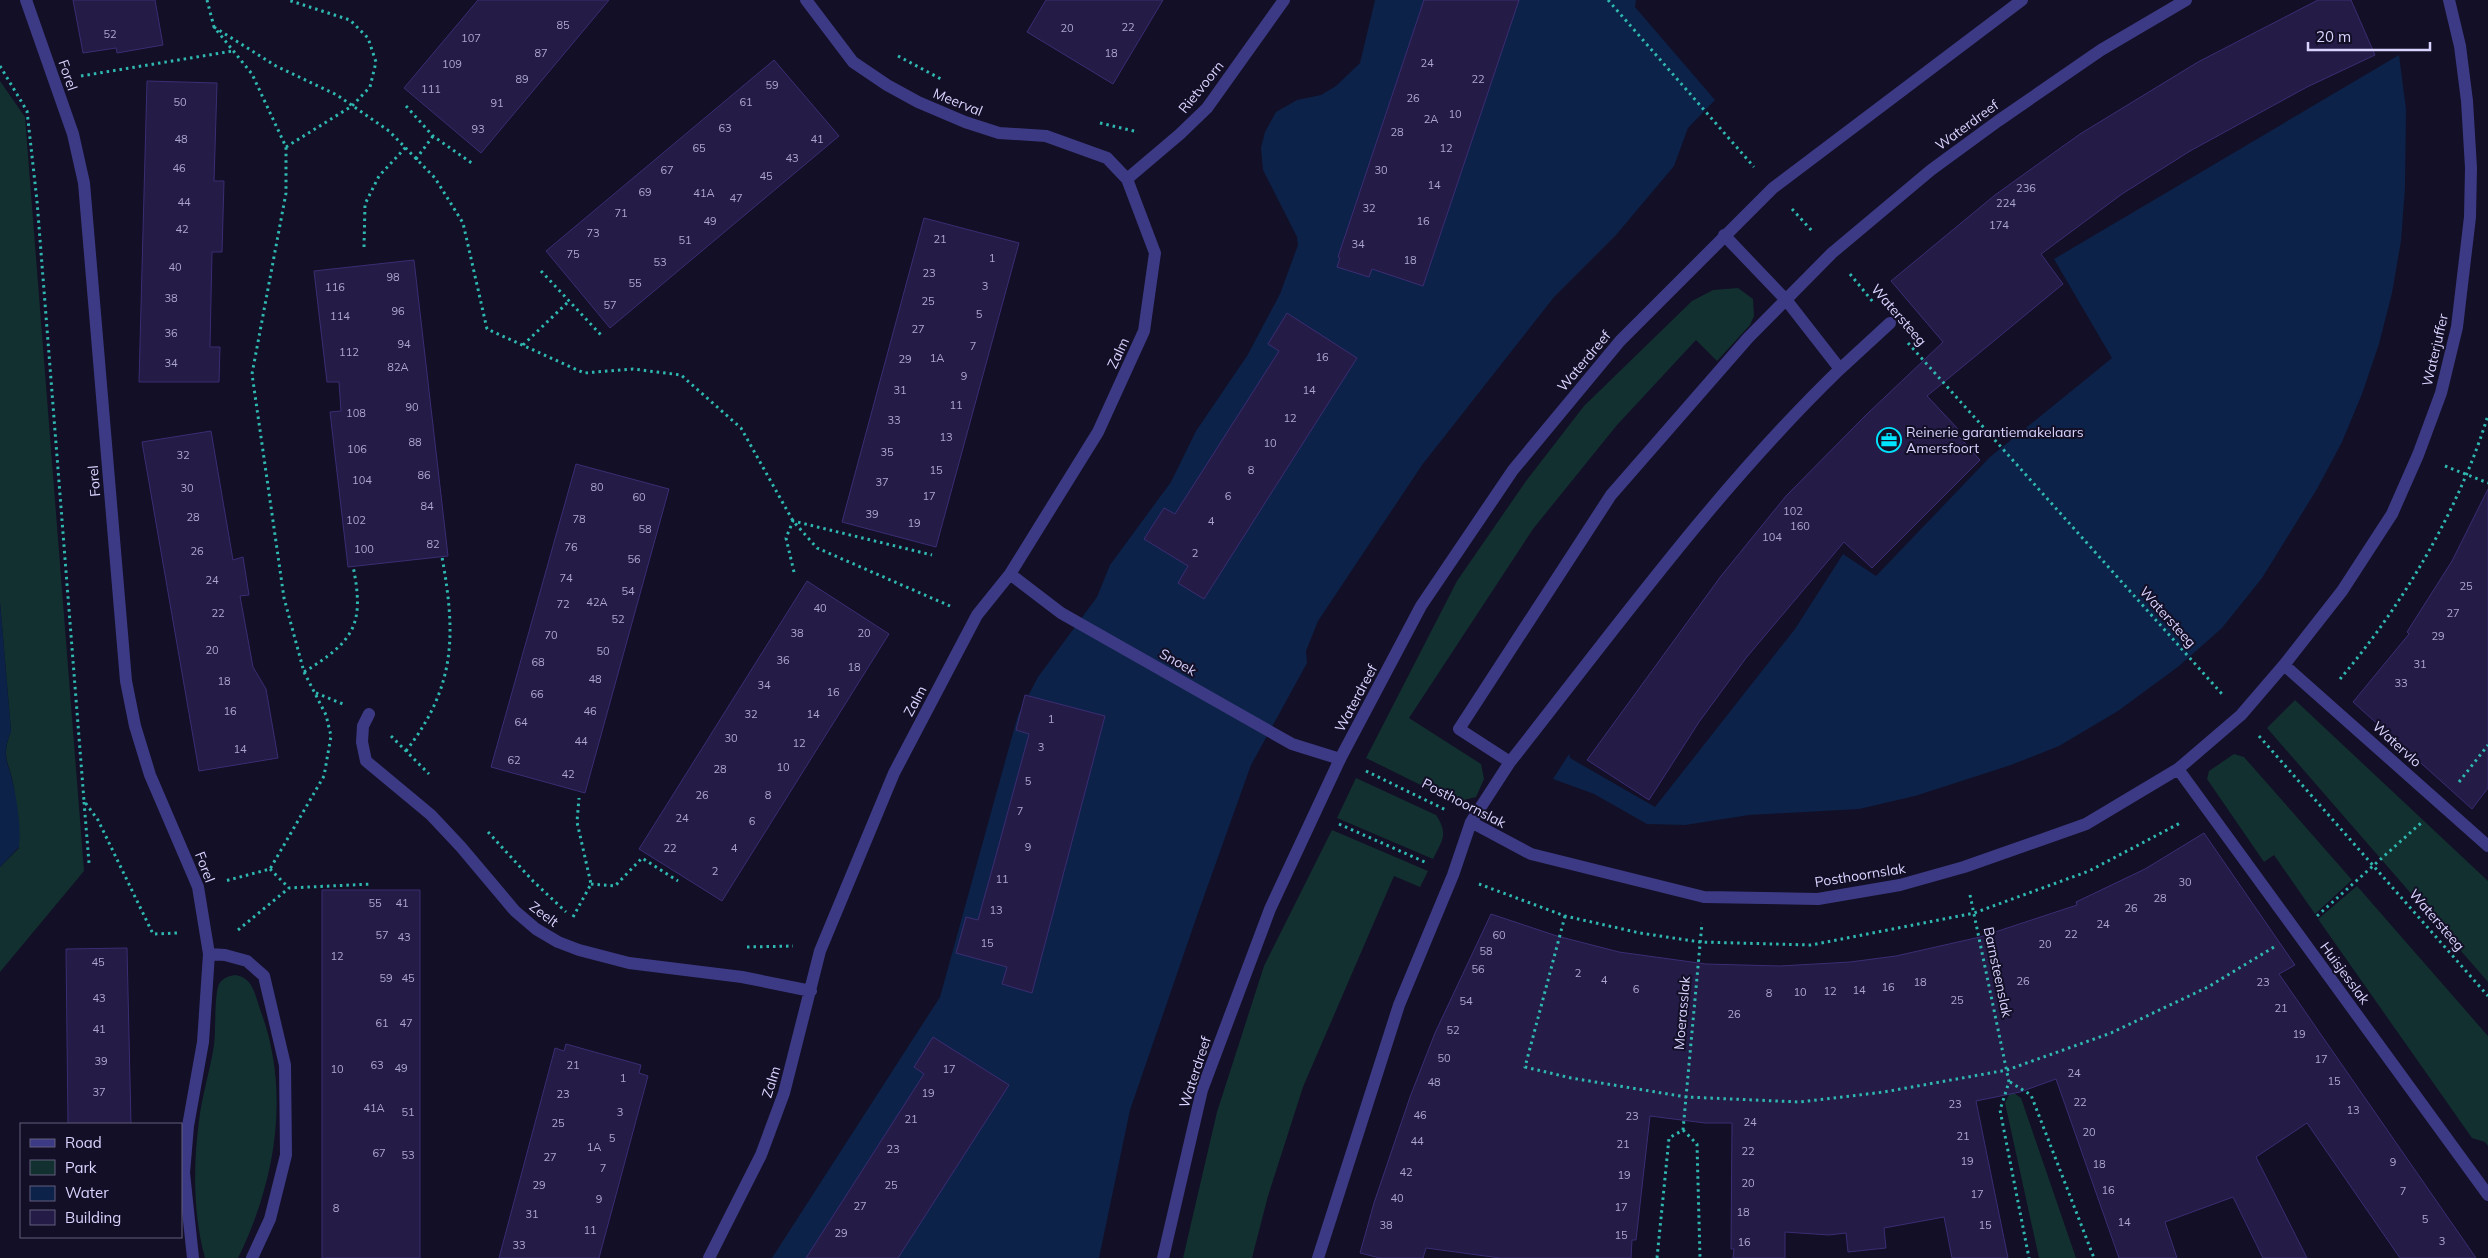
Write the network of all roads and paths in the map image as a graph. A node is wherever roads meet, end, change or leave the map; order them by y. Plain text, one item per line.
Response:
1 (26, 0) edge
2 (206, 0) edge
3 (288, 0) edge
4 (806, 0) edge
5 (1284, 0) edge
6 (1608, 0) edge
7 (2022, 0) edge
8 (2186, 0) edge
9 (2449, 0) edge
10 (214, 27) junction
11 (233, 51) junction
12 (897, 56) dead end
13 (0, 66) edge
14 (114, 70) dead end
15 (948, 82) dead end
16 (352, 106) junction
17 (406, 106) dead end
18 (1703, 112) dead end
19 (1091, 122) dead end
20 (432, 136) junction
21 (286, 147) junction
22 (406, 147) junction
23 (1159, 151) junction
24 (416, 159) junction
25 (473, 164) dead end
26 (1127, 179) junction
27 (1724, 235) junction
28 (364, 248) dead end
29 (1832, 253) junction
30 (541, 271) dead end
31 (568, 301) junction
32 (1787, 301) junction
33 (1890, 323) junction
34 (601, 335) dead end
35 (523, 345) junction
36 (1840, 369) junction
37 (2488, 415) edge
38 (2418, 455) junction
39 (2466, 474) junction
40 (2488, 483) edge
41 (793, 521) junction
42 (932, 555) dead end
43 (442, 557) dead end
44 (353, 566) dead end
45 (794, 572) dead end
46 (1010, 574) junction
47 (977, 615) junction
48 (2284, 665) junction
49 (304, 672) junction
50 (316, 693) junction
51 (2324, 698) junction
52 (369, 714) junction
53 (2241, 715) junction
54 (2488, 746) edge
55 (406, 752) junction
56 (1340, 759) junction
57 (1510, 762) junction
58 (2178, 769) junction
59 (433, 778) dead end
60 (578, 798) dead end
61 (84, 801) junction
62 (2442, 805) junction
63 (1471, 822) junction
64 (481, 825) dead end
65 (2488, 846) edge
66 (88, 863) dead end
67 (2374, 866) junction
68 (1964, 867) junction
69 (270, 869) junction
70 (678, 881) dead end
71 (372, 884) dead end
72 (591, 884) junction
73 (198, 887) junction
74 (288, 888) junction
75 (1704, 897) junction
76 (1565, 916) dead end
77 (573, 917) junction
78 (577, 919) dead end
79 (206, 933) junction
80 (2298, 933) junction
81 (741, 947) dead end
82 (820, 951) junction
83 (209, 954) junction
84 (811, 990) junction
85 (2488, 996) edge
86 (2007, 1070) junction
87 (2009, 1082) junction
88 (1686, 1097) junction
89 (1683, 1130) junction
90 (2488, 1195) edge
91 (193, 1258) edge
92 (252, 1258) edge
93 (709, 1258) edge
94 (1164, 1258) edge
95 (1318, 1258) edge
96 (1657, 1258) edge
97 (1700, 1258) edge
98 (2029, 1258) edge
99 (2094, 1258) edge

1 - 73 street, Forel
2 - 10 path
3 - 16 path
4 - 26 street, Meerval
5 - 23 street, Rietvoorn
6 - 18 path
7 - 27 street, Waterdreef
8 - 29 street, Waterdreef
9 - 38 street, Waterjuffer
10 - 11 path
10 - 16 path
11 - 14 path
11 - 21 path
12 - 15 path
13 - 61 path
16 - 21 path
16 - 22 path
17 - 20 path
19 - 23 path
20 - 24 path
20 - 25 path
21 - 49 path
22 - 24 path
22 - 28 path
23 - 26 street, Rietvoorn
24 - 35 path
26 - 46 street, Zalm
27 - 32 street
27 - 56 street, Waterdreef
29 - 32 street, Waterdreef
29 - 33 path, Watersteeg
30 - 31 path
31 - 34 path
31 - 35 path
32 - 36 street
32 - 57 street, Waterdreef
33 - 36 street
33 - 53 path, Watersteeg
35 - 41 path
36 - 57 street
37 - 39 path
38 - 39 path
38 - 48 street, Waterjuffer
39 - 40 path
39 - 51 path
41 - 42 path
41 - 45 path
41 - 47 path
43 - 55 path
44 - 49 path
46 - 47 street, Zalm
46 - 56 street, Snoek
47 - 82 street, Zalm
48 - 51 street, Watervlo
48 - 53 street, Posthoornslak
49 - 50 path
50 - 52 path
50 - 69 path
51 - 62 street, Watervlo
52 - 55 path
52 - 84 street, Zeelt
53 - 58 street, Posthoornslak
53 - 67 path, Watersteeg
54 - 62 path
55 - 59 path
56 - 63 path, Posthoornslak
56 - 94 street, Waterdreef
57 - 63 street
58 - 68 street, Posthoornslak
58 - 80 street, Huisjesslak
60 - 72 path
61 - 66 path
61 - 79 path
62 - 65 street, Watervlo
62 - 67 path
63 - 75 street, Posthoornslak
63 - 95 street
64 - 77 path
67 - 80 path
67 - 85 path, Watersteeg
68 - 75 street, Posthoornslak
68 - 86 path, Barnsteenslak
69 - 73 path
69 - 74 path
70 - 72 path
71 - 74 path
72 - 77 path
73 - 79 street, Forel
74 - 83 path
75 - 88 path, Moerasslak
76 - 88 path
77 - 78 path
79 - 83 street, Forel
80 - 86 path
80 - 90 street, Huisjesslak
81 - 82 path
82 - 84 street, Zalm
83 - 91 street, Forel
83 - 92 street
84 - 93 street, Zalm
86 - 87 path, Barnsteenslak
86 - 88 path
87 - 98 path, Barnsteenslak
87 - 99 path
88 - 89 path, Moerasslak
89 - 96 path
89 - 97 path

